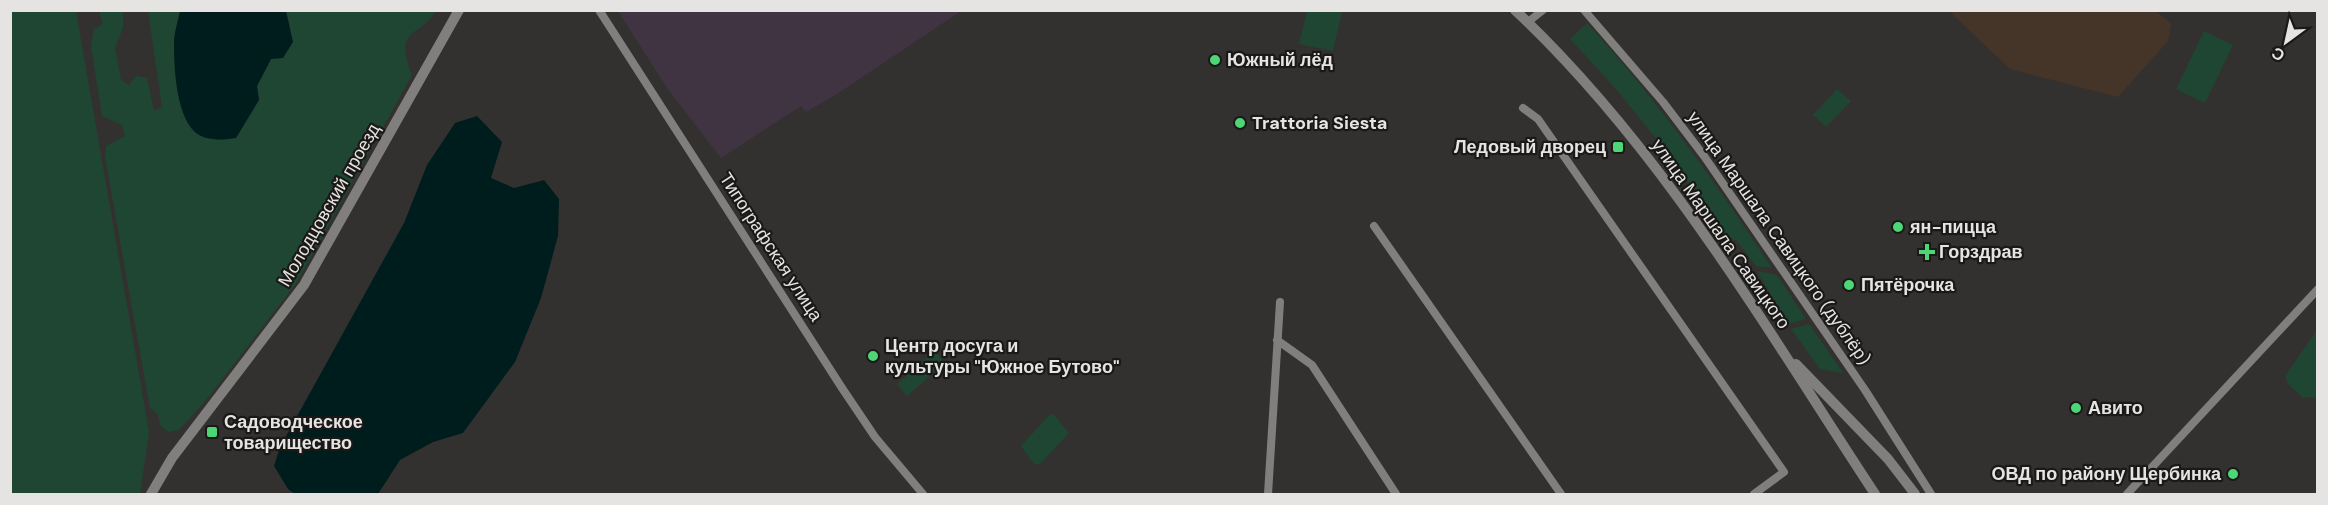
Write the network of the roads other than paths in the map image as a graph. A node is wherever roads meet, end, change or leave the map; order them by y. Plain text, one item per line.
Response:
1 (459, 10) edge
2 (599, 10) edge
3 (1515, 10) edge
4 (1543, 10) edge
5 (1584, 10) edge
6 (1528, 22) junction
7 (1523, 108) dead end
8 (1374, 226) dead end
9 (2318, 289) edge
10 (1280, 302) dead end
11 (1278, 340) junction
12 (1778, 346) junction
13 (1914, 493) edge
14 (151, 495) edge
15 (923, 495) edge
16 (1268, 495) edge
17 (1396, 495) edge
18 (1561, 495) edge
19 (1754, 495) edge
20 (1875, 495) edge
21 (1931, 495) edge
22 (2127, 495) edge

1 - 14 street, Молодцовский проезд
2 - 15 street, Типографская улица
3 - 6 street, улица Маршала Савицкого
4 - 6 street
5 - 21 street, улица Маршала Савицкого (дублёр)
6 - 12 street, улица Маршала Савицкого
7 - 19 street
8 - 18 street
9 - 22 street
10 - 11 street
11 - 16 street
11 - 17 street
12 - 13 street
12 - 20 street, улица Маршала Савицкого

